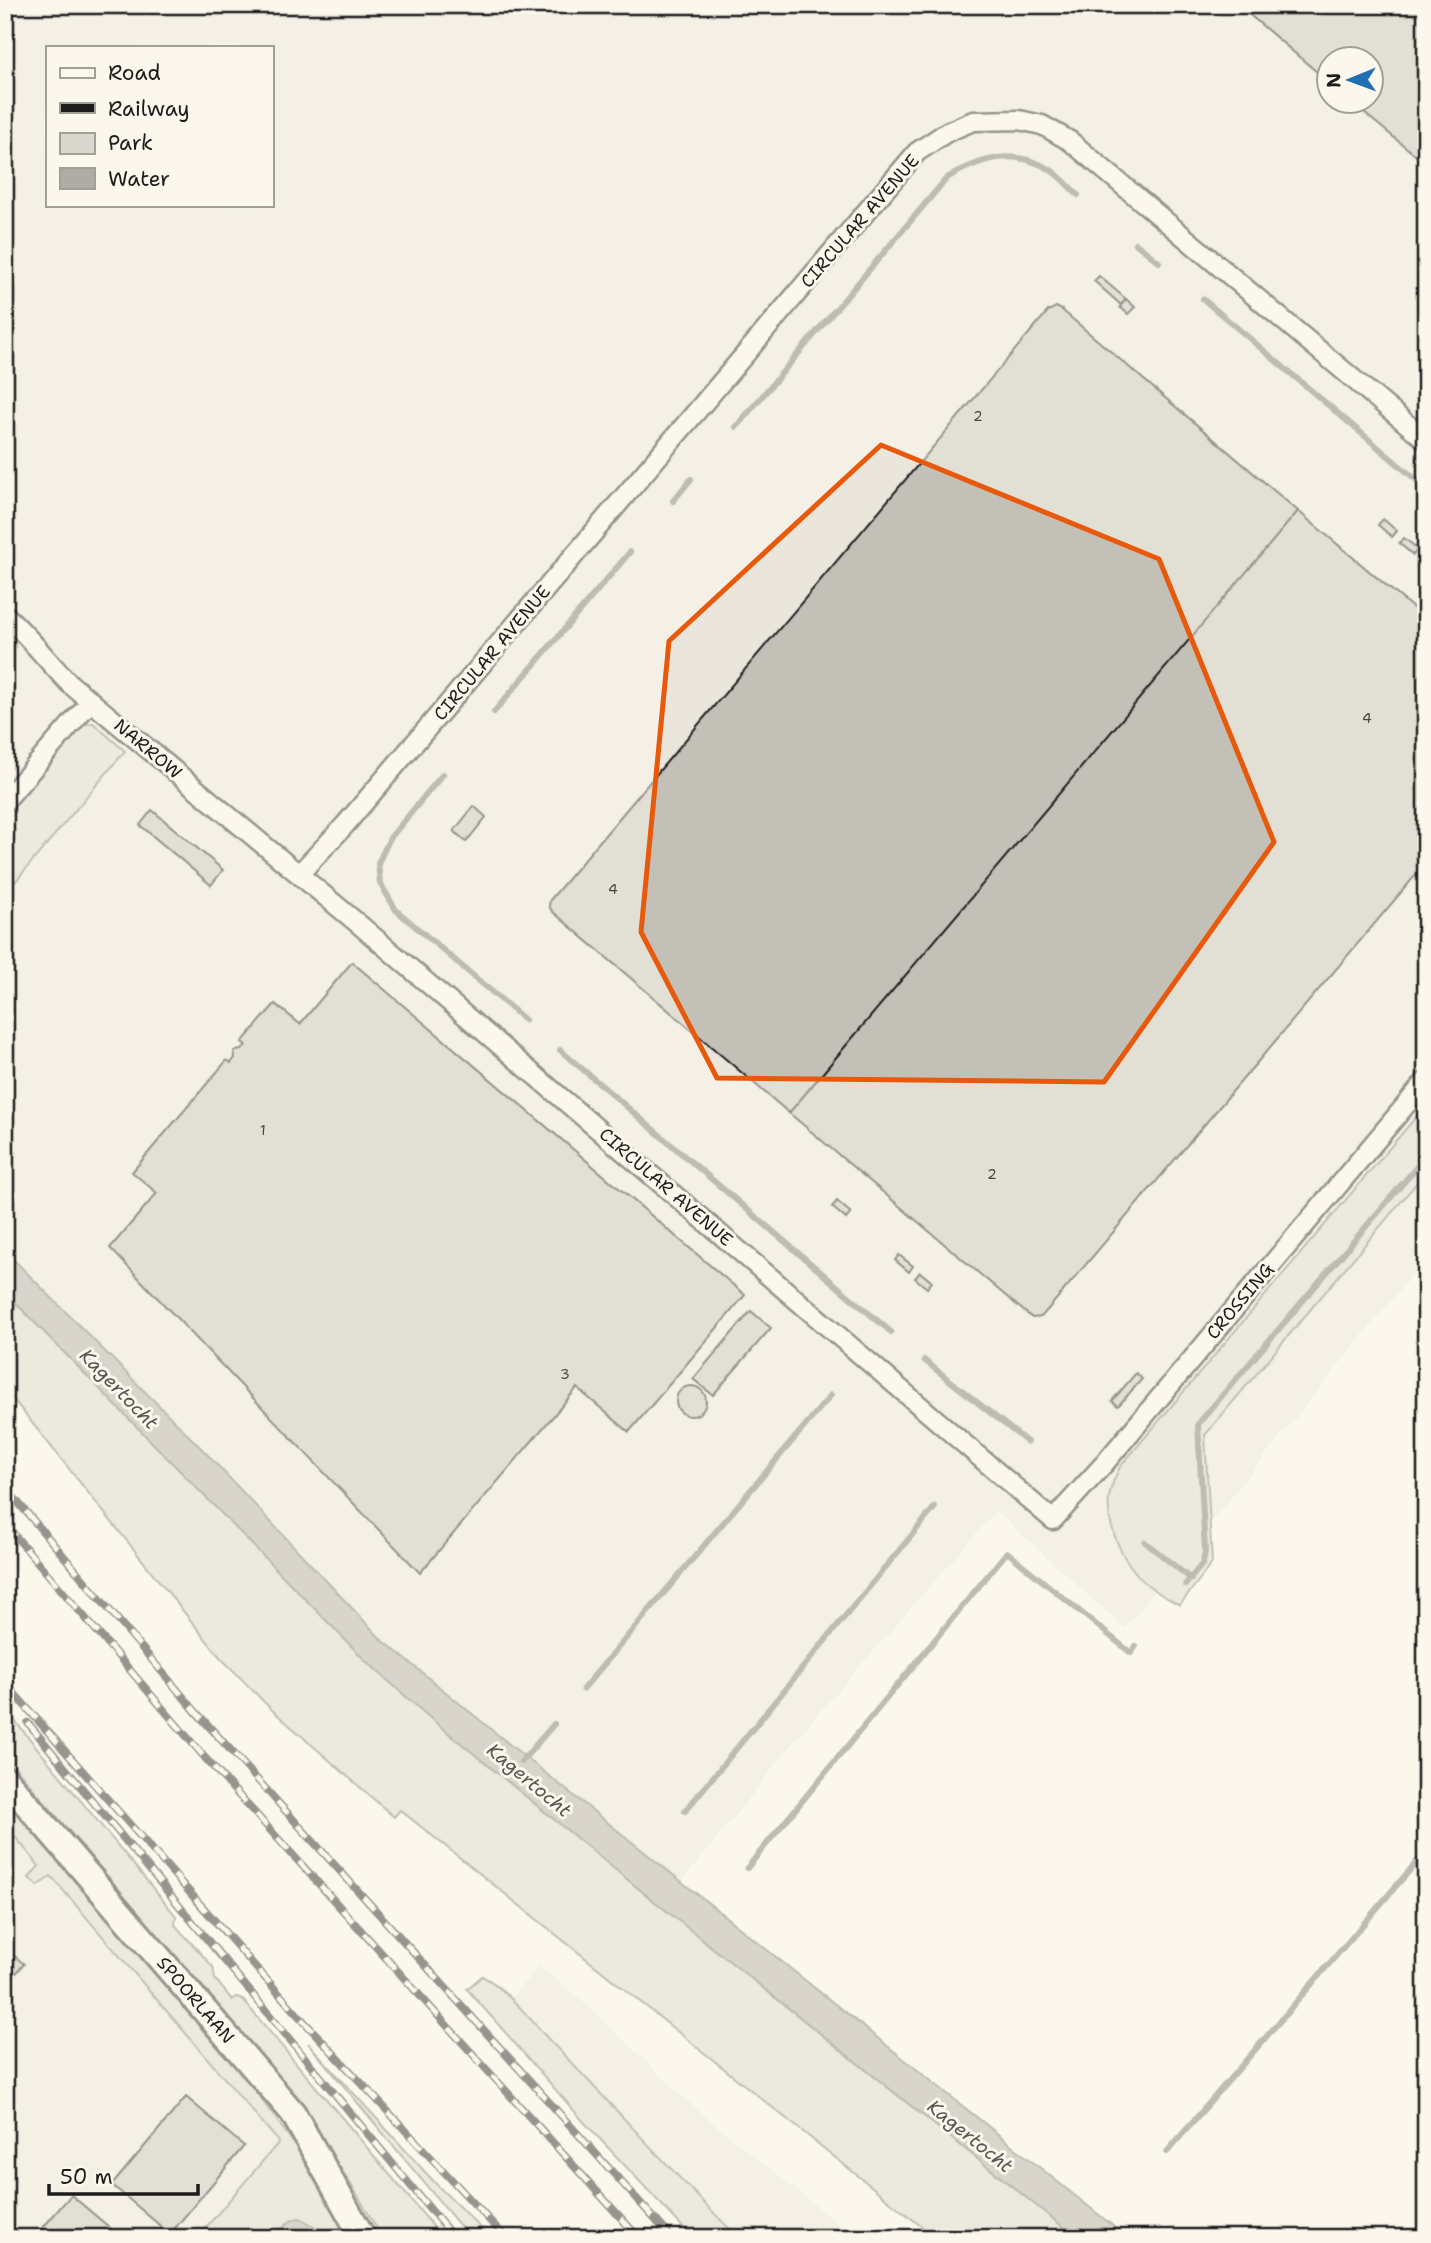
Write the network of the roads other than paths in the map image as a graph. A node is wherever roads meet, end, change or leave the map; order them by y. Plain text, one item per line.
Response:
1 (1426, 440) edge
2 (5, 615) edge
3 (91, 701) junction
4 (5, 801) edge
5 (299, 874) junction
6 (1426, 1081) edge
7 (1053, 1520) joint
8 (5, 1779) edge
9 (363, 2238) edge

1 - 5 street, CIRCULAR AVENUE
2 - 3 street, NARROW
3 - 4 street
3 - 5 street, NARROW
5 - 7 street, CIRCULAR AVENUE
6 - 7 street, CROSSING
8 - 9 main road, SPOORLAAN

